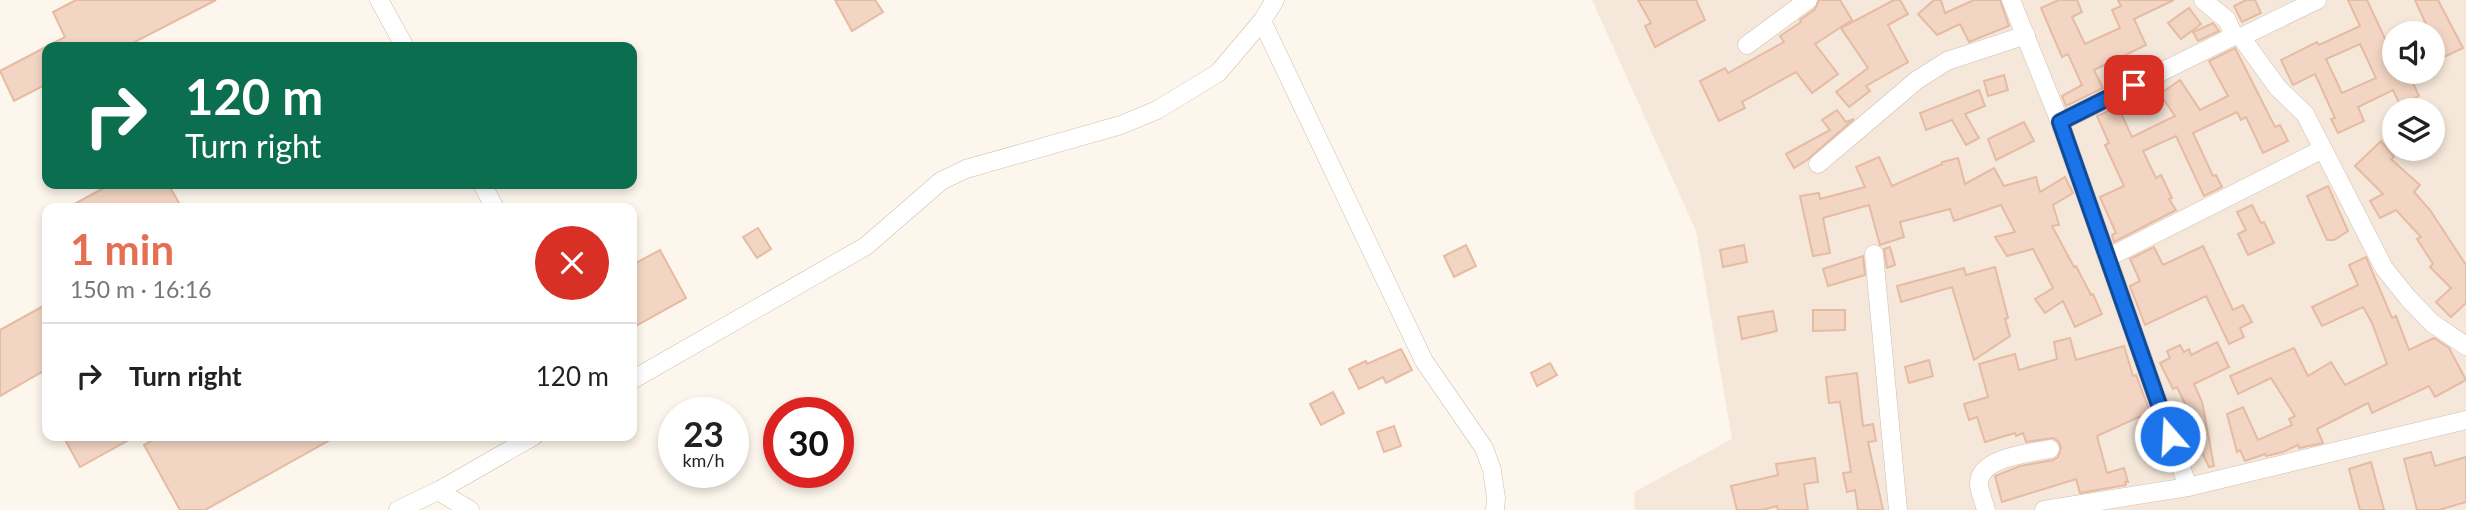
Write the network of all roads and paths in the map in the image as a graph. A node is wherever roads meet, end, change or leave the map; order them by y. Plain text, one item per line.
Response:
1 (379, 0) edge
2 (1275, 0) edge
3 (1808, 0) edge
4 (2011, 0) edge
5 (2203, 0) edge
6 (2317, 0) edge
7 (1262, 21) junction
8 (2026, 35) junction
9 (2237, 37) junction
10 (402, 42) edge
11 (1747, 45) dead end
12 (2060, 122) junction
13 (2323, 149) junction
14 (1818, 164) dead end
15 (1874, 254) dead end
16 (2107, 258) junction
17 (2466, 346) edge
18 (637, 377) edge
19 (2466, 420) edge
20 (525, 441) edge
21 (2050, 449) dead end
22 (2188, 487) junction
23 (438, 491) junction
24 (398, 510) edge
25 (470, 510) edge
26 (1495, 510) edge
27 (1898, 510) edge
28 (1986, 510) edge
29 (2044, 510) edge

1 - 10 street
2 - 7 street
3 - 11 street
4 - 8 street
5 - 9 street
6 - 9 street
7 - 18 street
7 - 26 street
8 - 12 street
8 - 14 street
9 - 12 street
9 - 13 street
12 - 16 street
13 - 16 street
13 - 17 street
15 - 27 street
16 - 22 street
19 - 22 street
20 - 23 street
21 - 28 street
22 - 29 street
23 - 24 street
23 - 25 street

